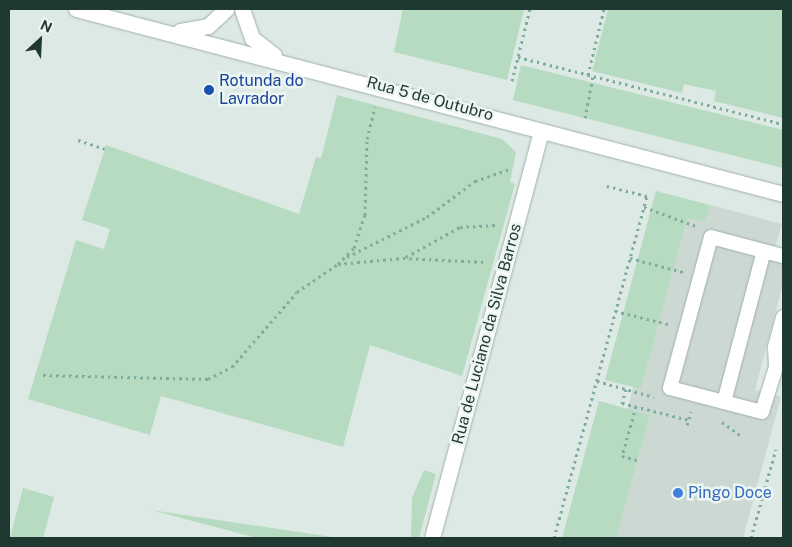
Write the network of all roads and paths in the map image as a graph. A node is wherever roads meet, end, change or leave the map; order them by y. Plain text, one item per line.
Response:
1 (76, 9) edge
2 (226, 9) edge
3 (242, 9) edge
4 (530, 9) edge
5 (604, 9) edge
6 (161, 30) junction
7 (518, 57) junction
8 (279, 58) junction
9 (588, 75) junction
10 (592, 76) junction
11 (512, 81) dead end
12 (381, 86) junction
13 (584, 118) dead end
14 (783, 124) edge
15 (541, 131) junction
16 (78, 140) dead end
17 (105, 149) dead end
18 (529, 174) junction
19 (603, 184) dead end
20 (783, 194) edge
21 (644, 207) junction
22 (687, 219) dead end
23 (515, 228) junction
24 (764, 251) junction
25 (347, 256) junction
26 (783, 256) edge
27 (403, 258) junction
28 (630, 258) junction
29 (338, 264) junction
30 (505, 265) junction
31 (674, 270) dead end
32 (615, 311) junction
33 (783, 317) edge
34 (659, 322) dead end
35 (779, 349) edge
36 (44, 374) dead end
37 (626, 389) dead end
38 (724, 402) junction
39 (636, 406) junction
40 (690, 416) dead end
41 (689, 420) junction
42 (687, 425) dead end
43 (776, 449) dead end
44 (637, 460) dead end
45 (432, 538) edge
46 (554, 538) edge
47 (751, 538) edge

1 - 6 main road, Rua 5 de Outubro
2 - 6 main road
3 - 8 main road
4 - 7 path
5 - 9 path
6 - 8 main road, Rua 5 de Outubro
7 - 9 path
7 - 11 path
8 - 12 main road, Rua 5 de Outubro
9 - 10 path
10 - 13 path
10 - 14 path
12 - 15 main road, Rua 5 de Outubro
12 - 25 path
15 - 18 main road, Rua de Luciano da Silva Barros
15 - 20 main road, Rua 5 de Outubro
16 - 17 path
18 - 23 main road, Rua de Luciano da Silva Barros
18 - 25 path
19 - 21 path
21 - 22 path
21 - 28 path
23 - 27 path
23 - 30 main road, Rua de Luciano da Silva Barros
24 - 26 lane
24 - 38 lane
24 - 38 lane
25 - 29 path
27 - 29 path
27 - 30 path
28 - 31 path
28 - 32 path
29 - 36 path
30 - 45 main road, Rua de Luciano da Silva Barros
32 - 34 path
32 - 46 path
33 - 35 main road
35 - 38 lane
37 - 39 path
39 - 41 path
39 - 44 path
40 - 41 path
41 - 42 path
43 - 47 path

